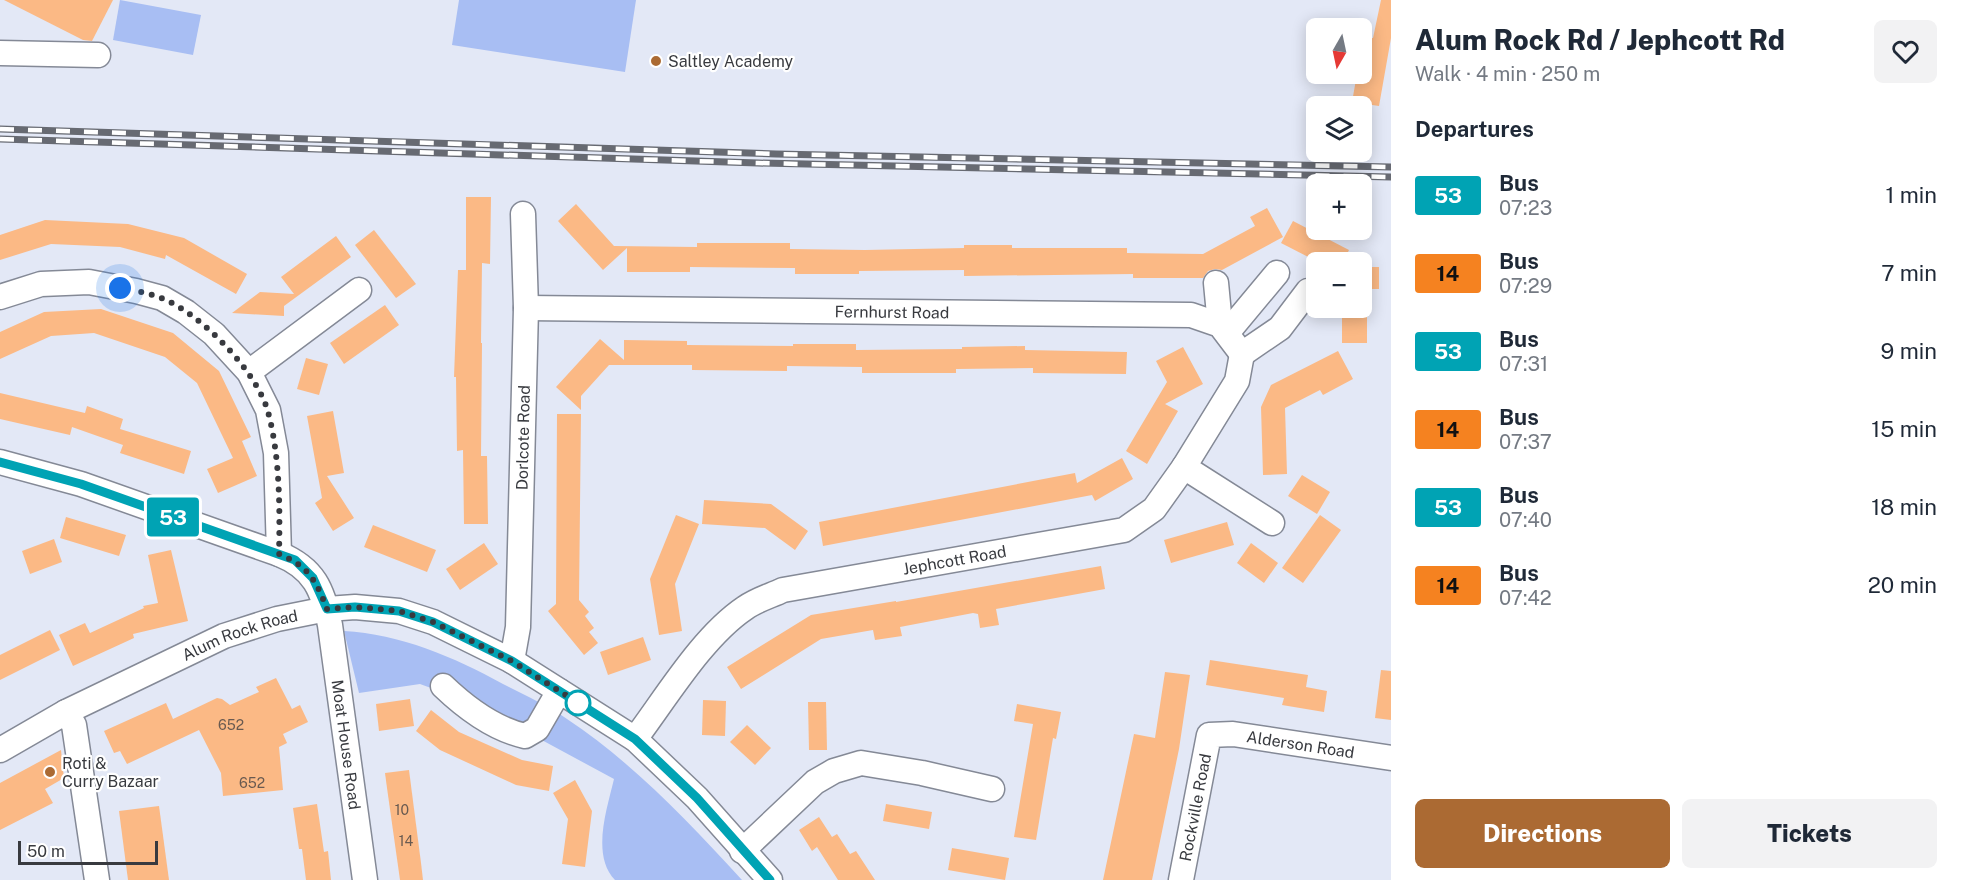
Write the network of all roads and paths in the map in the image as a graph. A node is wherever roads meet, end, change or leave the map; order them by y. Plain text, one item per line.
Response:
1 (0, 53) edge
2 (98, 55) dead end
3 (523, 214) dead end
4 (1277, 273) dead end
5 (1216, 283) dead end
6 (359, 290) dead end
7 (1306, 294) edge
8 (0, 297) edge
9 (526, 308) junction
10 (1223, 329) junction
11 (1242, 354) junction
12 (249, 372) junction
13 (0, 462) edge
14 (1184, 467) junction
15 (1272, 523) dead end
16 (279, 554) junction
17 (327, 609) junction
18 (512, 661) junction
19 (443, 686) dead end
20 (559, 691) junction
21 (66, 712) junction
22 (1209, 735) joint
23 (635, 739) junction
24 (0, 750) edge
25 (1391, 758) edge
26 (992, 789) dead end
27 (742, 851) junction
28 (97, 880) edge
29 (365, 880) edge
30 (770, 880) edge
31 (1181, 880) edge

1 - 2 street
3 - 9 street, Dorlcote Road
4 - 10 street
5 - 10 street
6 - 12 street
7 - 11 street
8 - 12 street
9 - 10 street, Fernhurst Road
9 - 18 street, Dorlcote Road
10 - 11 street
11 - 14 street, Jephcott Road
12 - 16 street
13 - 16 street, Moat House Road
14 - 15 street
14 - 23 street, Jephcott Road
16 - 17 street, Moat House Road
17 - 18 street, Alum Rock Road
17 - 21 street, Alum Rock Road
17 - 29 street, Moat House Road
18 - 20 street, Alum Rock Road
19 - 20 street
20 - 23 street, Alum Rock Road
21 - 24 street, Alum Rock Road
21 - 28 street
22 - 25 street, Alderson Road
22 - 31 street, Rockville Road
23 - 27 street, Alum Rock Road
26 - 27 street
27 - 30 street, Alum Rock Road

